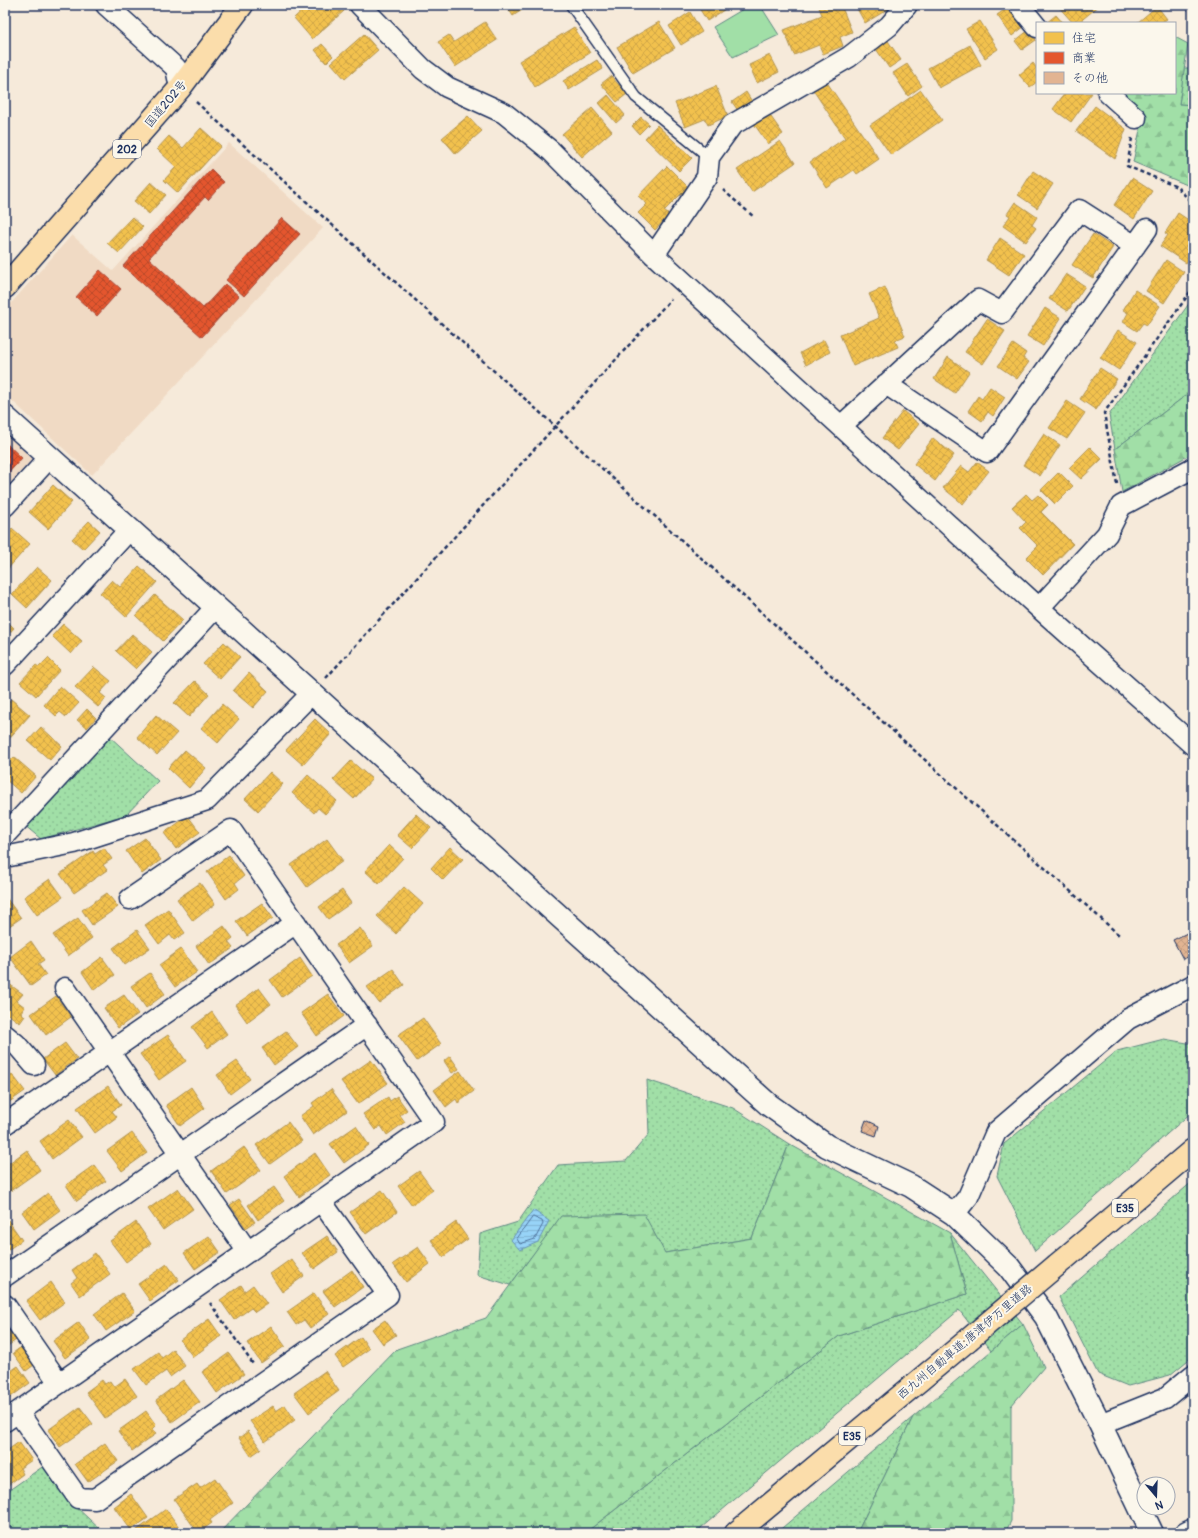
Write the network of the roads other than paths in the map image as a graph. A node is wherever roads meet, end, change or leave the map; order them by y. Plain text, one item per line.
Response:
1 (106, 5) edge
2 (242, 5) edge
3 (360, 5) edge
4 (571, 5) edge
5 (907, 5) edge
6 (1019, 5) edge
7 (1036, 26) edge
8 (180, 88) junction
9 (1109, 94) edge
10 (1136, 118) road end
11 (709, 157) junction
12 (1147, 229) dead end
13 (1135, 246) junction
14 (654, 255) junction
15 (5, 287) edge
16 (886, 384) junction
17 (5, 417) edge
18 (840, 426) junction
19 (50, 457) junction
20 (1193, 468) edge
21 (5, 506) edge
22 (130, 529) junction
23 (216, 607) junction
24 (1039, 608) junction
25 (5, 665) edge
26 (312, 693) junction
27 (1193, 745) edge
28 (5, 835) edge
29 (5, 857) edge
30 (130, 899) dead end
31 (296, 923) junction
32 (1193, 985) edge
33 (65, 988) dead end
34 (367, 1025) junction
35 (5, 1035) edge
36 (109, 1052) junction
37 (34, 1065) dead end
38 (5, 1124) edge
39 (1193, 1150) edge
40 (181, 1155) junction
41 (321, 1201) junction
42 (954, 1214) junction
43 (248, 1252) junction
44 (5, 1276) edge
45 (5, 1305) edge
46 (1193, 1375) edge
47 (59, 1383) junction
48 (12, 1417) edge
49 (1100, 1424) junction
50 (1193, 1529) edge
51 (736, 1533) edge
52 (1152, 1533) edge
53 (1185, 1533) edge

1 - 8 street
2 - 8 highway, 国道202号 / 202
3 - 14 street
4 - 11 lane
5 - 11 street
6 - 7 street
8 - 15 highway, 国道202号 / 202
9 - 10 street
11 - 14 street
12 - 13 street
13 - 16 street
13 - 16 street
14 - 18 street
16 - 18 street
17 - 19 street
18 - 24 street
19 - 21 street
19 - 22 street
20 - 24 street
22 - 23 street
22 - 25 street
23 - 26 street
23 - 28 street
24 - 27 street
26 - 29 street
26 - 42 street
30 - 31 street
31 - 34 street
31 - 36 street
32 - 42 street
33 - 36 street
34 - 40 street
34 - 41 street
35 - 37 street
36 - 38 street
36 - 40 street
39 - 51 highway, 西九州自動車道;唐津伊万里道路 / E35, bridge
40 - 43 street
40 - 44 street
41 - 43 street
41 - 48 street
42 - 49 street
43 - 47 street
45 - 47 street
46 - 49 street
47 - 48 street
49 - 52 street
50 - 53 street

